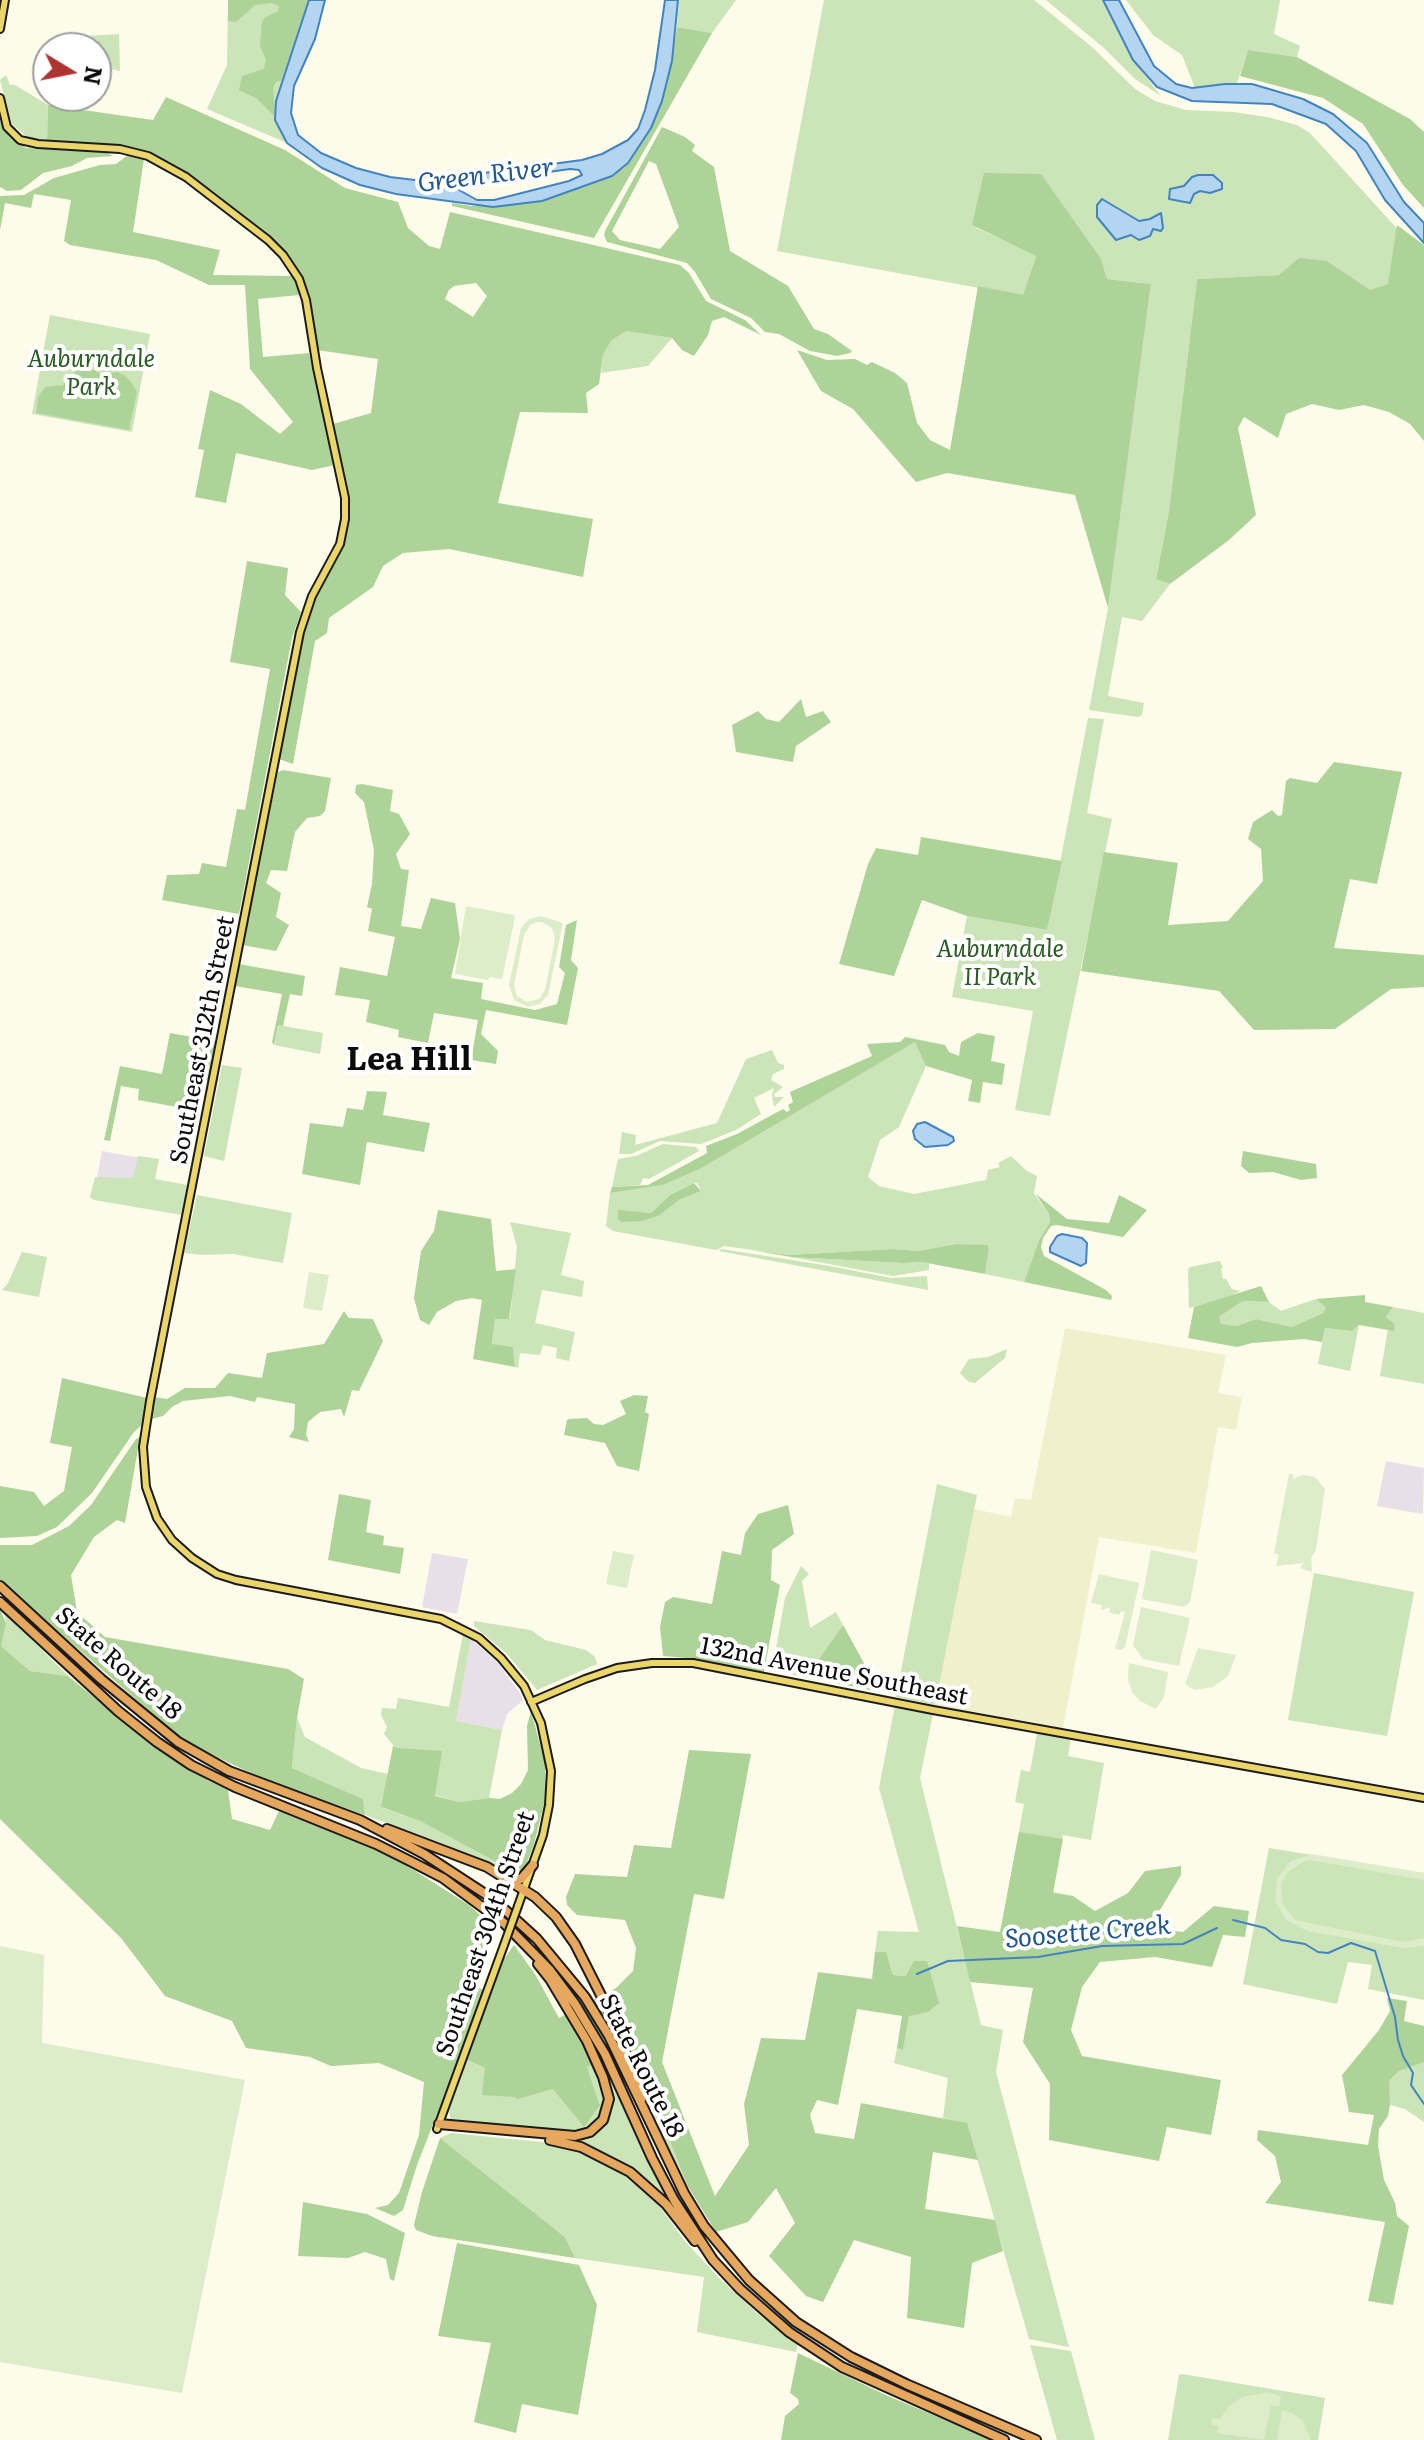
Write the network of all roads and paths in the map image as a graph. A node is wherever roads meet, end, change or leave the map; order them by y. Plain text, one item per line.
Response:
1 (5, 0) edge
2 (0, 29) edge
3 (0, 98) edge
4 (0, 1586) edge
5 (0, 1602) edge
6 (531, 1702) junction
7 (1424, 1798) edge
8 (360, 1820) junction
9 (533, 1865) junction
10 (505, 1877) junction
11 (523, 1891) junction
12 (571, 2006) junction
13 (620, 2049) junction
14 (438, 2127) junction
15 (713, 2260) junction
16 (1004, 2440) edge
17 (1036, 2440) edge

1 - 2 main road
3 - 6 main road, Southeast 312th Street
4 - 8 highway, State Route 18
5 - 12 highway, State Route 18
6 - 7 main road, 132nd Avenue Southeast
6 - 9 main road, Southeast 304th Street
8 - 10 highway
8 - 13 highway, State Route 18
9 - 10 highway
9 - 11 main road, Southeast 304th Street
10 - 11 highway
11 - 13 highway
11 - 14 main road, Southeast 304th Street, bridge
12 - 14 highway
12 - 15 highway, State Route 18
13 - 17 highway, State Route 18
14 - 15 highway
15 - 16 highway, State Route 18

